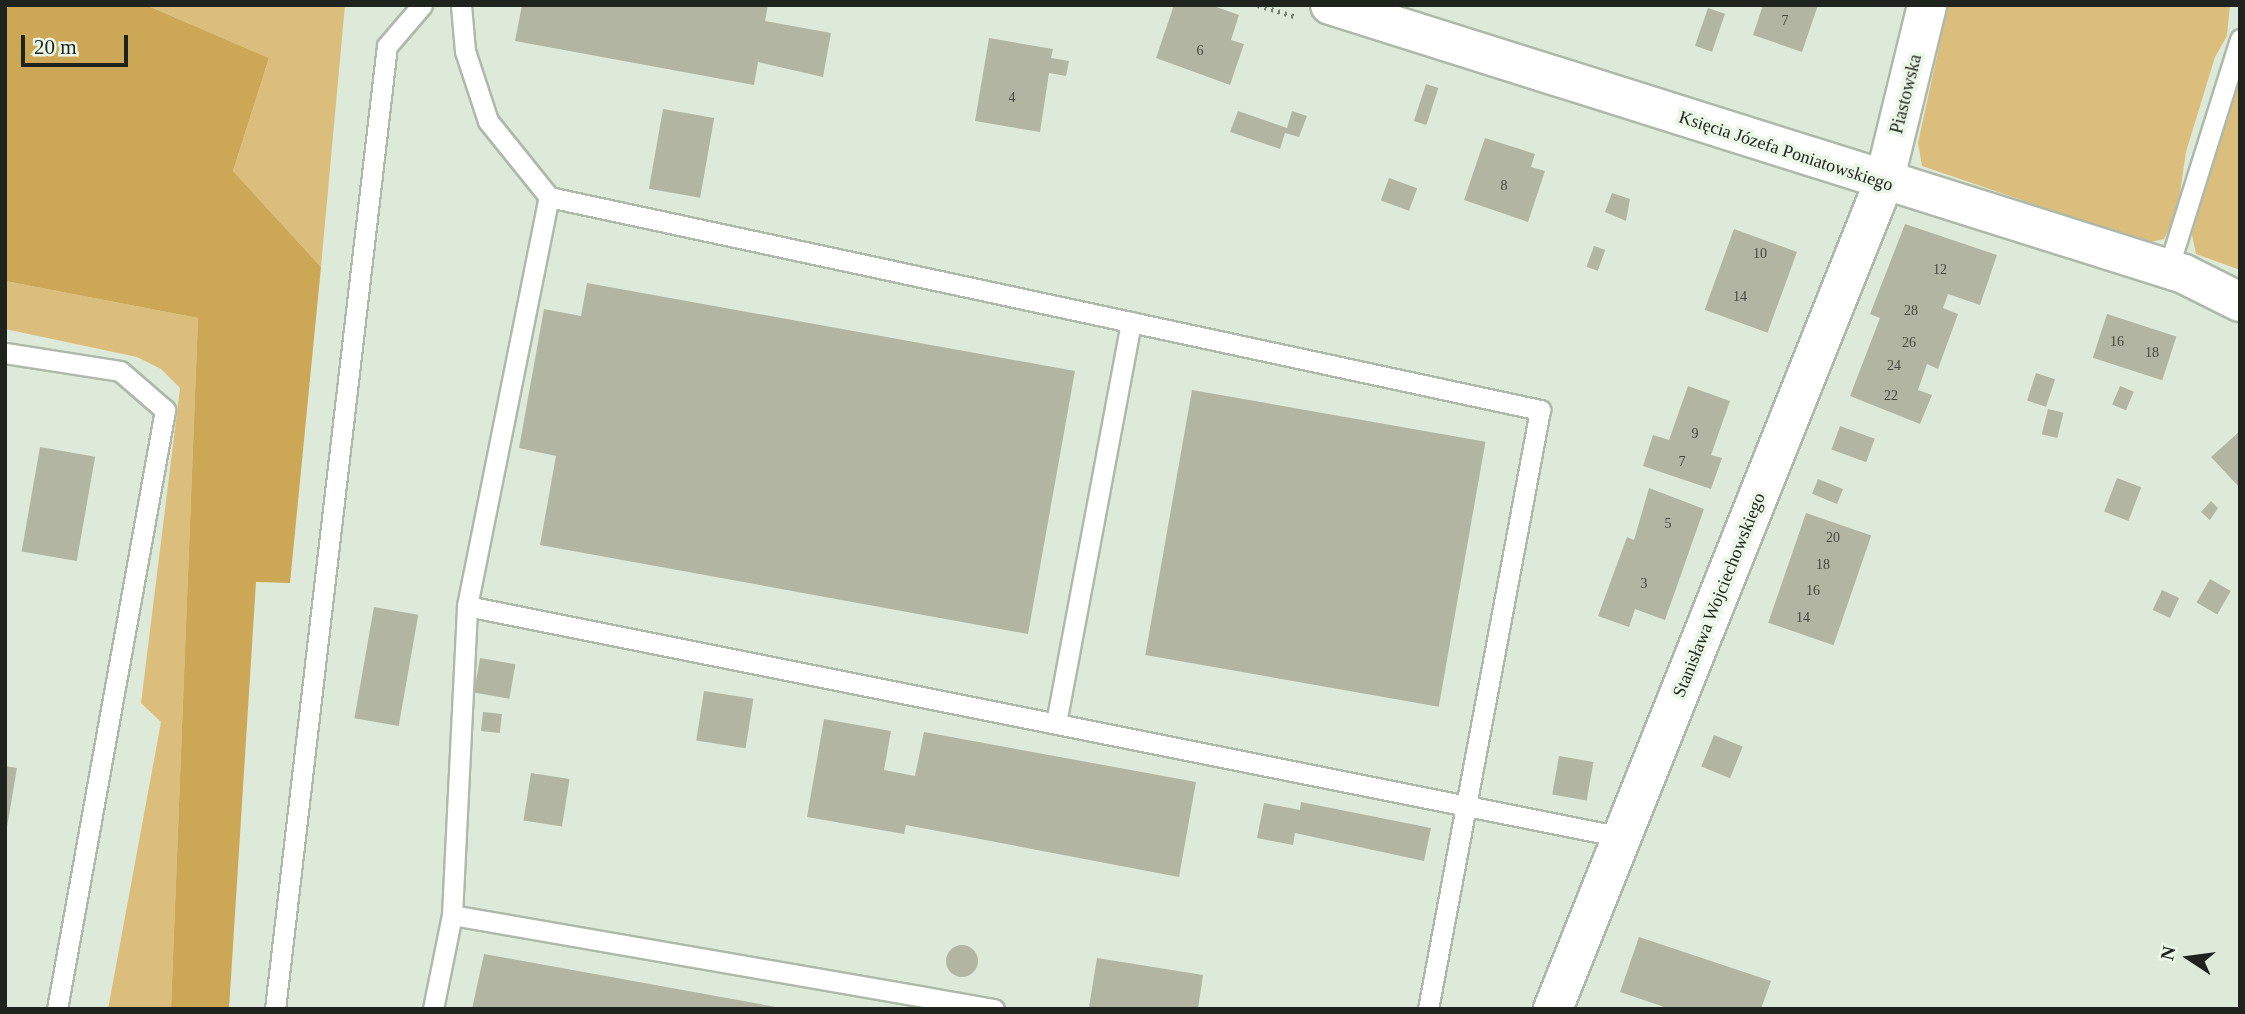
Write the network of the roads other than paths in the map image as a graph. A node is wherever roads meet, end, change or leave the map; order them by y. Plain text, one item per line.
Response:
1 (422, 5) edge
2 (461, 5) edge
3 (1927, 5) edge
4 (1320, 13) edge
5 (2240, 38) edge
6 (1884, 182) junction
7 (549, 197) junction
8 (2168, 269) junction
9 (2240, 302) edge
10 (1131, 322) junction
11 (5, 352) edge
12 (467, 606) junction
13 (1056, 723) junction
14 (1464, 804) junction
15 (1622, 837) junction
16 (452, 915) junction
17 (57, 1009) edge
18 (275, 1009) edge
19 (433, 1009) edge
20 (994, 1009) edge
21 (1428, 1009) edge
22 (1553, 1009) edge

1 - 18 lane
2 - 7 lane
3 - 6 street, Piastowska
4 - 6 street, Księcia Józefa Poniatowskiego
5 - 8 lane
6 - 8 street, Księcia Józefa Poniatowskiego
6 - 15 street, Stanisława Wojciechowskiego
7 - 10 lane
7 - 12 lane
8 - 9 street, Księcia Józefa Poniatowskiego
10 - 13 lane
10 - 14 lane
11 - 17 lane
12 - 13 lane
12 - 16 lane
13 - 14 lane
14 - 15 lane
14 - 21 lane
15 - 22 street, Stanisława Wojciechowskiego
16 - 19 lane
16 - 20 lane

